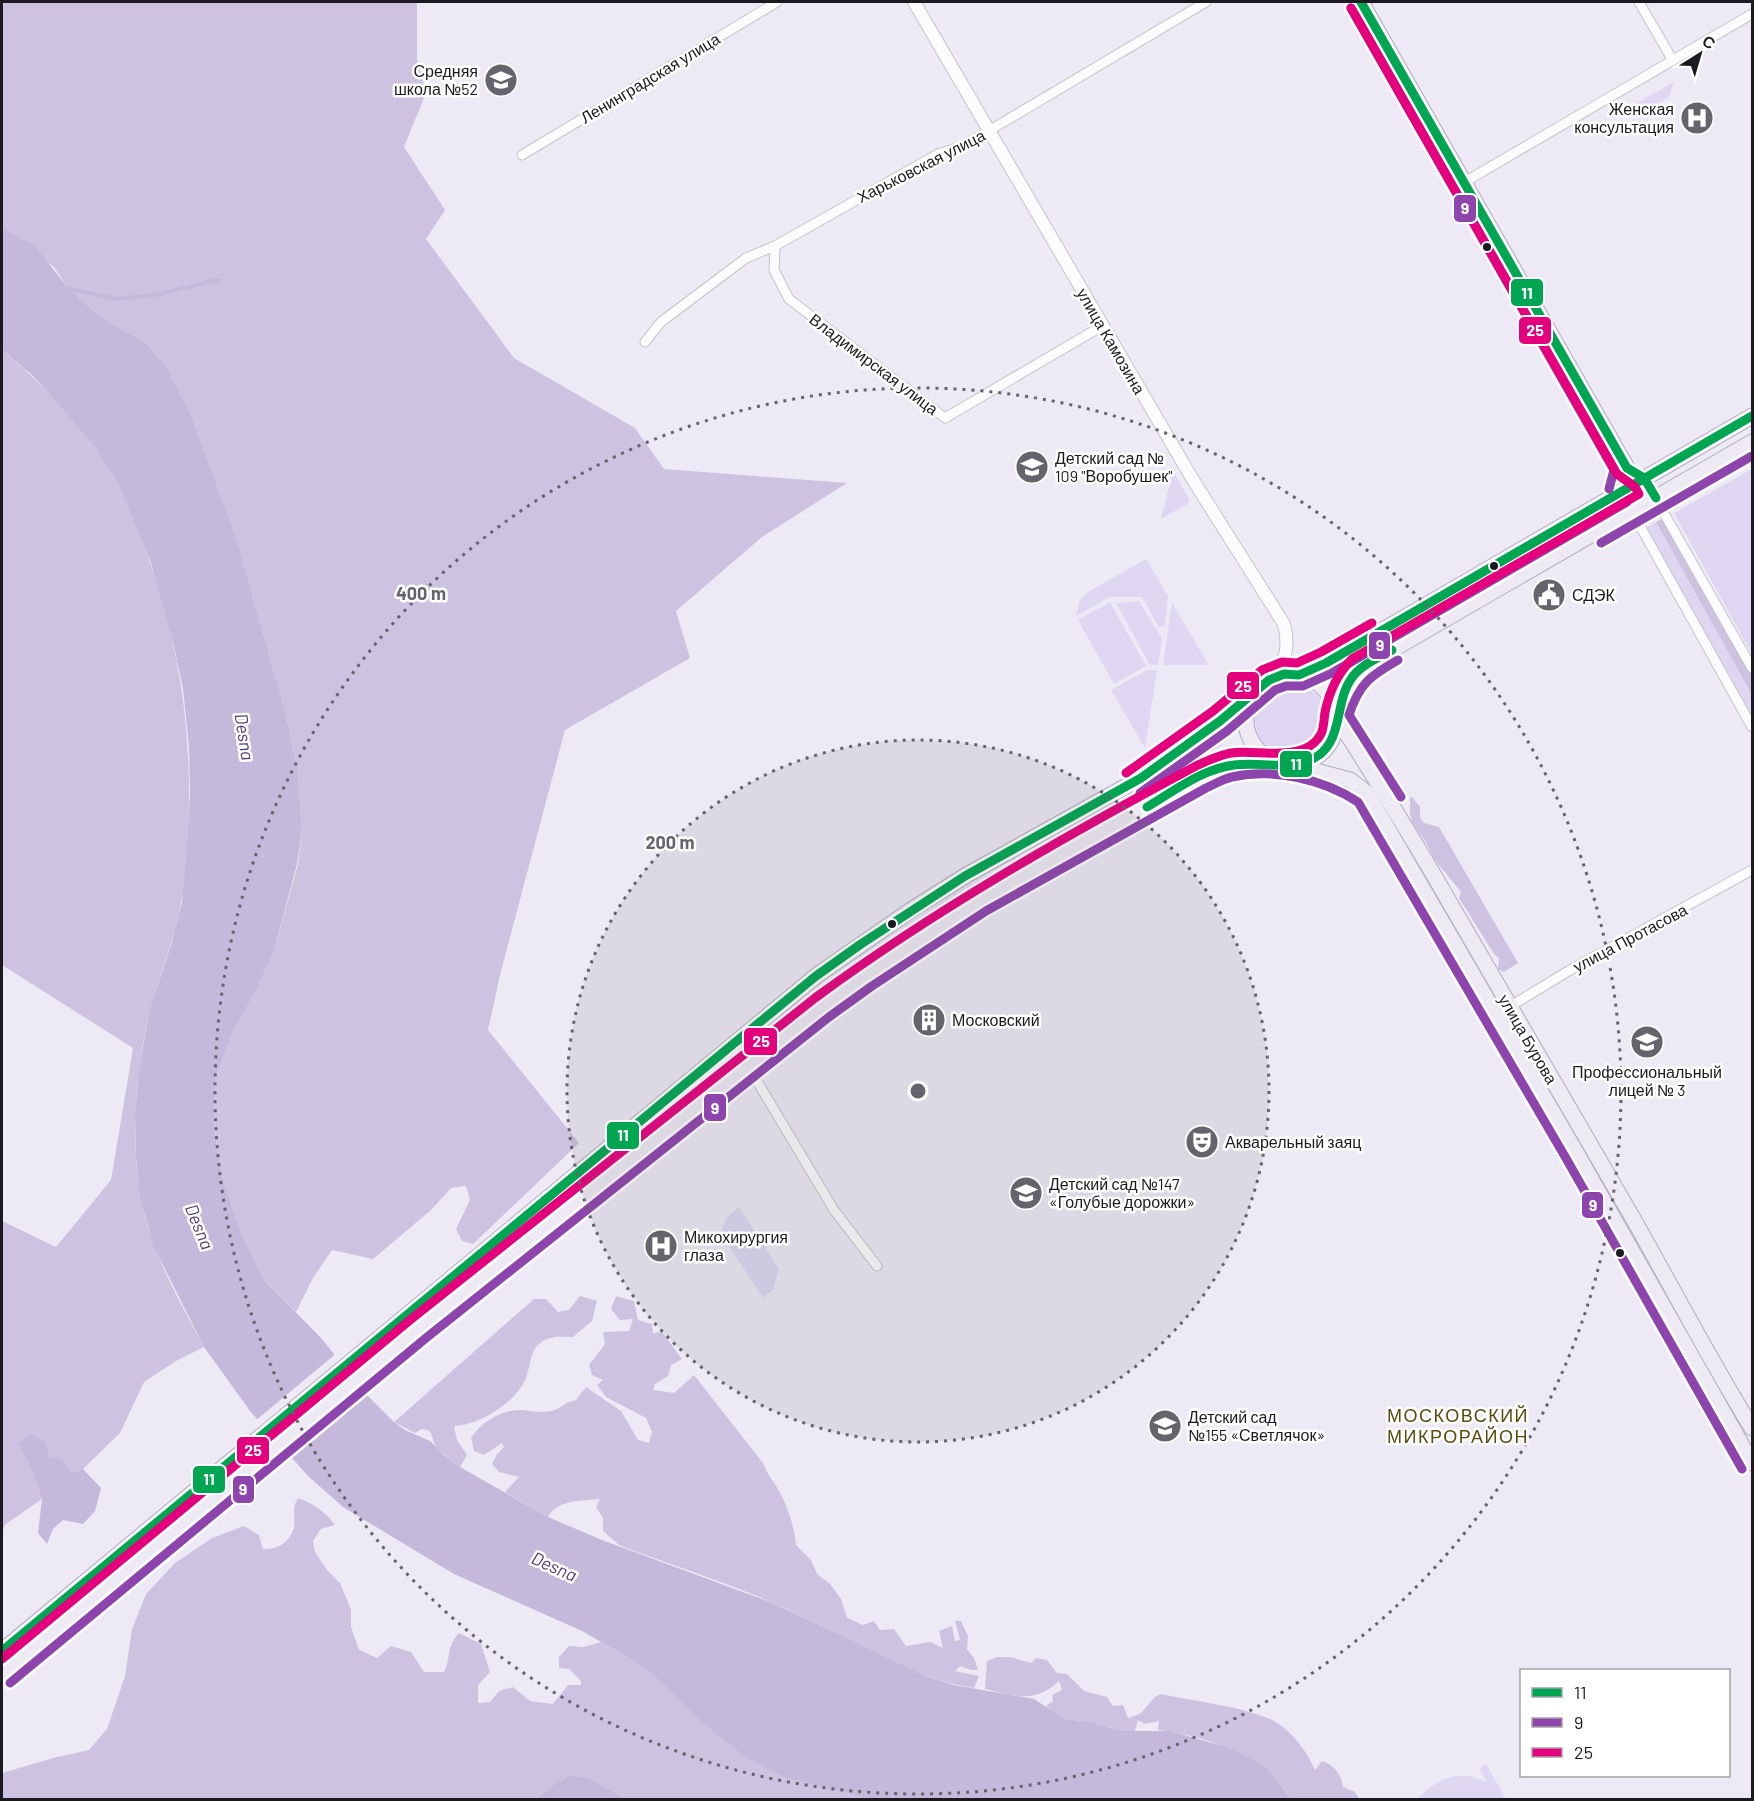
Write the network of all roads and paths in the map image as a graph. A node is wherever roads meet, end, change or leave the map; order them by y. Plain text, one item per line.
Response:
1 (777, 2) edge
2 (914, 2) edge
3 (1206, 2) edge
4 (1361, 2) edge
5 (1639, 2) edge
6 (1752, 14) edge
7 (1672, 59) junction
8 (990, 131) junction
9 (522, 155) dead end
10 (1463, 183) junction
11 (775, 246) junction
12 (1102, 326) junction
13 (645, 342) dead end
14 (1752, 416) edge
15 (1752, 442) edge
16 (1627, 468) junction
17 (1644, 478) junction
18 (1622, 492) junction
19 (1656, 498) junction
20 (1632, 511) junction
21 (1752, 668) edge
22 (1299, 675) junction
23 (1262, 684) junction
24 (1336, 717) junction
25 (1752, 727) edge
26 (1287, 764) junction
27 (1752, 870) edge
28 (1503, 1011) junction
29 (732, 1045) junction
30 (748, 1066) junction
31 (877, 1266) dead end
32 (1752, 1428) edge
33 (1752, 1463) edge
34 (2, 1651) edge
35 (2, 1674) edge

1 - 9 street, Ленинградская улица
2 - 8 street, улица Камозина
3 - 8 street, Харьковская улица
4 - 10 main road
5 - 7 street
6 - 7 street
7 - 10 street
8 - 11 street, Харьковская улица
8 - 12 street, улица Камозина
10 - 16 main road
11 - 12 street, Владимирская улица
11 - 13 street, Харьковская улица
12 - 23 street, улица Камозина
14 - 17 main road
15 - 19 main road
16 - 17 street
16 - 18 street
17 - 18 main road
17 - 19 street
18 - 20 street
18 - 22 main road
19 - 20 main road
19 - 21 street
20 - 24 main road
20 - 25 street
22 - 23 main road
22 - 24 main road
23 - 26 main road
23 - 29 main road
24 - 26 main road
24 - 28 main road, улица Бурова
26 - 28 main road, улица Бурова
26 - 30 main road
27 - 28 street, улица Протасова
28 - 32 main road, улица Бурова
28 - 33 main road, улица Бурова
29 - 30 street
29 - 34 main road
30 - 31 street
30 - 35 main road

